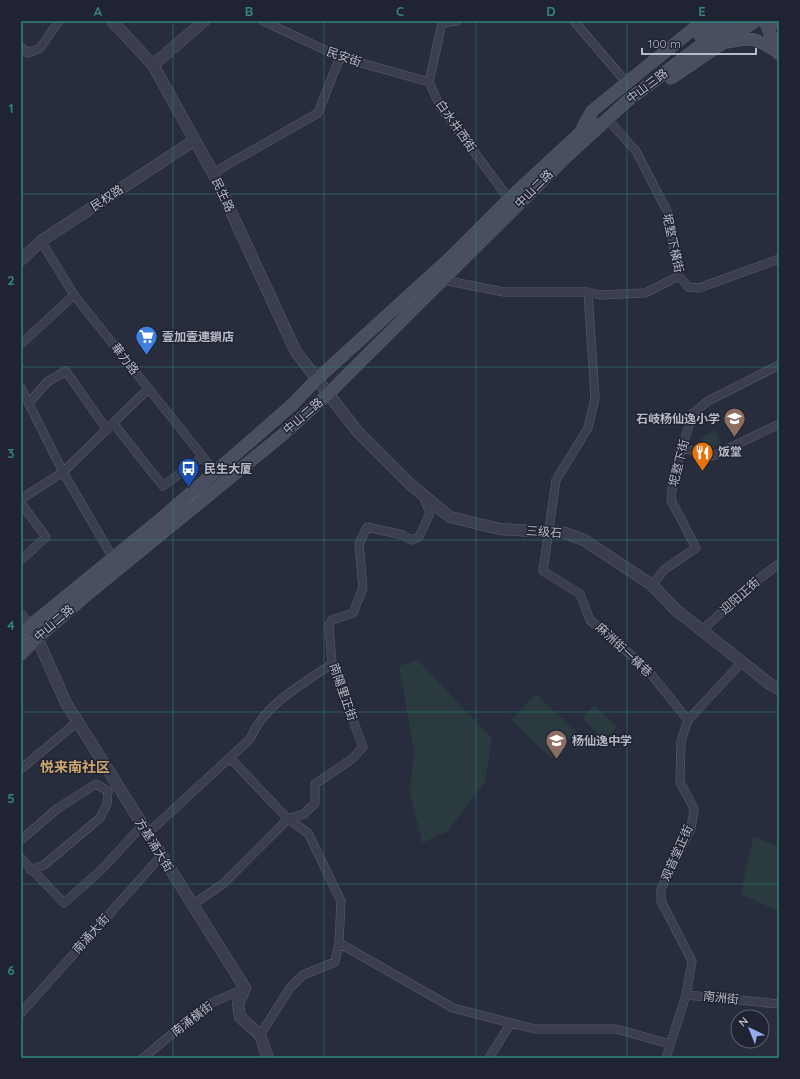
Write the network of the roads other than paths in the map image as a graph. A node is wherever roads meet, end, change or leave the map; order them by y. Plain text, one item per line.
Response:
1 (59, 21) edge
2 (112, 21) edge
3 (204, 21) edge
4 (263, 21) edge
5 (457, 21) edge
6 (574, 21) edge
7 (703, 21) edge
8 (719, 21) edge
9 (744, 21) edge
10 (755, 21) edge
11 (765, 21) edge
12 (442, 22) edge
13 (735, 27) edge
14 (719, 44) junction
15 (21, 47) edge
16 (778, 53) edge
17 (340, 57) junction
18 (153, 65) junction
19 (429, 82) junction
20 (626, 82) junction
21 (626, 102) junction
22 (608, 119) junction
23 (578, 135) junction
24 (196, 140) junction
25 (564, 154) junction
26 (213, 173) junction
27 (510, 199) junction
28 (41, 241) junction
29 (779, 259) edge
30 (21, 260) edge
31 (679, 276) junction
32 (443, 280) junction
33 (588, 292) junction
34 (74, 295) junction
35 (21, 344) edge
36 (779, 366) edge
37 (316, 380) junction
38 (21, 388) edge
39 (148, 389) junction
40 (328, 394) junction
41 (29, 403) junction
42 (113, 423) junction
43 (779, 424) edge
44 (107, 430) junction
45 (682, 448) junction
46 (201, 458) junction
47 (63, 472) junction
48 (215, 472) junction
49 (422, 494) junction
50 (21, 499) edge
51 (21, 503) edge
52 (548, 532) junction
53 (113, 558) junction
54 (21, 560) edge
55 (779, 564) edge
56 (652, 585) junction
57 (21, 614) edge
58 (32, 625) junction
59 (702, 630) junction
60 (21, 636) edge
61 (37, 638) junction
62 (21, 654) edge
63 (742, 662) junction
64 (332, 664) junction
65 (779, 689) edge
66 (688, 720) junction
67 (77, 722) junction
68 (230, 758) junction
69 (21, 769) edge
70 (112, 788) junction
71 (288, 819) junction
72 (144, 830) junction
73 (21, 840) edge
74 (161, 856) junction
75 (21, 858) edge
76 (30, 870) junction
77 (192, 905) junction
78 (339, 943) junction
79 (245, 988) junction
80 (686, 995) junction
81 (779, 1004) edge
82 (21, 1013) edge
83 (511, 1022) junction
84 (260, 1035) junction
85 (670, 1044) junction
86 (143, 1058) edge
87 (268, 1058) edge
88 (489, 1058) edge
89 (666, 1058) edge

1 - 15 street
2 - 18 street, 民生路
3 - 18 street
4 - 17 street, 民安街
5 - 12 street
6 - 20 street
7 - 20 main road
8 - 23 main road, 中山三路
9 - 13 main road
10 - 13 main road
11 - 16 main road
12 - 19 street
13 - 14 main road
13 - 21 main road, 中山三路
14 - 16 main road
14 - 21 main road
17 - 19 street, 民安街
17 - 26 street
18 - 24 street, 民生路
19 - 27 street, 白水井西街
20 - 23 main road
21 - 22 main road, 中山三路
22 - 25 main road, 中山三路
22 - 31 street, 坭墪下橫街
23 - 25 main road, 中山三路
24 - 26 street, 民生路
24 - 28 street, 民权路
25 - 27 main road, 中山二路
25 - 32 main road, 中山二路
26 - 37 street, 民生路
27 - 37 main road, 中山二路
28 - 30 street, 民权路
28 - 34 street, 華力路
29 - 31 street, 坭墪下橫街
31 - 33 street
32 - 33 street
32 - 40 main road, 中山二路
33 - 52 street, 麻洲街一橫巷
34 - 35 street
34 - 39 street, 華力路
36 - 45 street, 坭墪下街
37 - 40 street, 三级石
37 - 48 main road, 中山二路
38 - 41 street
39 - 42 street
39 - 46 street, 華力路
40 - 49 street, 三级石
40 - 61 main road, 中山二路
41 - 44 street
41 - 47 street
42 - 44 street
42 - 46 street
43 - 45 street
44 - 47 street
45 - 56 street, 坭墪下街
46 - 48 street, 華力路
47 - 50 street
47 - 53 street
48 - 53 main road, 中山二路
49 - 52 street, 三级石
49 - 64 street, 南陽里正街
51 - 54 street
52 - 56 street, 三级石
52 - 66 street, 麻洲街一橫巷
53 - 58 main road, 中山二路
55 - 59 street, 迎阳正街
56 - 59 street, 三级石
57 - 58 street
58 - 60 main road, 中山二路
58 - 61 street, 方基涌大街
59 - 63 street, 三级石
61 - 62 main road, 中山二路
61 - 67 street, 方基涌大街
63 - 65 street, 三级石
63 - 66 street, 观音堂正街
64 - 68 street
64 - 71 street, 南陽里正街
66 - 80 street, 观音堂正街
67 - 69 street
67 - 70 street, 方基涌大街
68 - 71 street
68 - 72 street
70 - 72 street, 方基涌大街
70 - 73 street
70 - 76 street
71 - 77 street, 南陽里正街
71 - 78 street
72 - 74 street, 方基涌大街
72 - 76 street
74 - 77 street, 方基涌大街
74 - 82 street, 南涌大街
75 - 76 street
77 - 79 street, 方基涌大街
78 - 83 street
78 - 84 street
79 - 84 street
79 - 86 street, 南涌橫街
80 - 81 street, 南洲街
80 - 85 street, 观音堂正街
83 - 85 street
83 - 88 street
84 - 87 street
85 - 89 street, 观音堂正街

